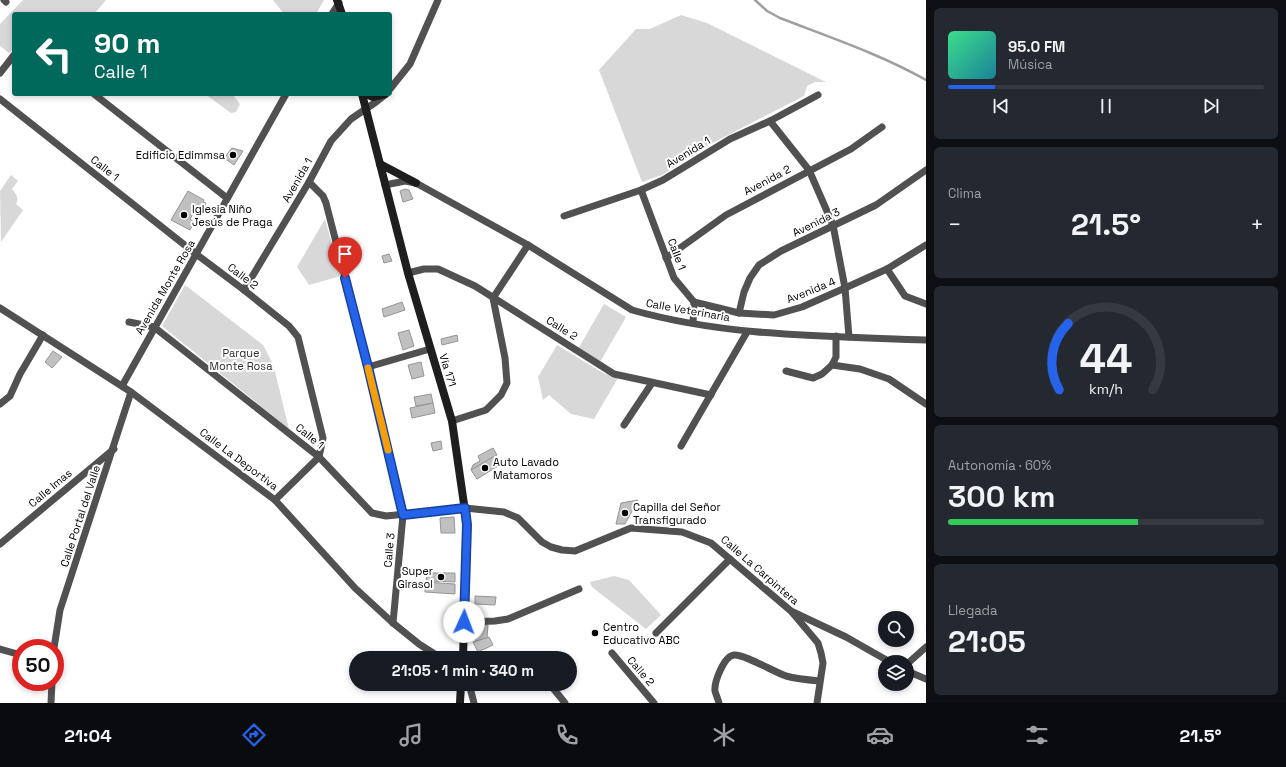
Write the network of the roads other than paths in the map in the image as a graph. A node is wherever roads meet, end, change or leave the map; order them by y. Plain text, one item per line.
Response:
1 (438, 0) edge
2 (338, 1) edge
3 (333, 12) edge
4 (341, 12) edge
5 (12, 58) edge
6 (0, 73) edge
7 (392, 86) edge
8 (818, 95) dead end
9 (97, 96) edge
10 (285, 96) edge
11 (363, 96) edge
12 (382, 96) edge
13 (0, 99) edge
14 (366, 109) junction
15 (770, 120) junction
16 (882, 127) dead end
17 (380, 164) junction
18 (809, 170) junction
19 (926, 170) edge
20 (309, 182) junction
21 (416, 183) junction
22 (385, 185) junction
23 (641, 190) junction
24 (227, 198) junction
25 (564, 216) dead end
26 (833, 225) junction
27 (528, 245) junction
28 (926, 245) edge
29 (196, 254) junction
30 (666, 258) junction
31 (887, 268) junction
32 (408, 273) junction
33 (845, 288) junction
34 (244, 290) junction
35 (493, 298) junction
36 (694, 302) junction
37 (926, 304) edge
38 (0, 308) edge
39 (739, 313) junction
40 (129, 322) dead end
41 (693, 323) junction
42 (154, 327) junction
43 (747, 332) junction
44 (43, 335) junction
45 (836, 336) junction
46 (849, 337) junction
47 (926, 340) edge
48 (430, 349) junction
49 (832, 364) junction
50 (368, 367) junction
51 (786, 371) dead end
52 (652, 383) junction
53 (122, 386) junction
54 (131, 392) junction
55 (711, 394) junction
56 (0, 404) edge
57 (926, 404) edge
58 (452, 421) junction
59 (624, 425) dead end
60 (681, 446) dead end
61 (114, 449) junction
62 (319, 457) junction
63 (275, 500) junction
64 (465, 508) junction
65 (403, 515) junction
66 (0, 544) edge
67 (730, 559) junction
68 (579, 589) dead end
69 (791, 611) junction
70 (464, 622) junction
71 (393, 623) junction
72 (656, 633) dead end
73 (55, 639) edge
74 (926, 647) edge
75 (0, 649) edge
76 (430, 651) edge
77 (463, 651) edge
78 (12, 652) edge
79 (612, 654) dead end
80 (878, 655) edge
81 (914, 658) edge
82 (914, 674) edge
83 (926, 679) edge
84 (819, 681) junction
85 (52, 691) edge
86 (461, 691) edge
87 (555, 691) edge
88 (472, 693) joint
89 (51, 703) edge
90 (460, 703) edge
91 (474, 703) edge
92 (478, 703) edge
93 (565, 703) edge
94 (654, 703) edge
95 (719, 703) edge
96 (817, 703) edge

1 - 7 street
2 - 3 street
2 - 4 main road
5 - 6 street
8 - 15 street, Avenida 1
9 - 24 street
10 - 24 street, Avenida Monte Rosa
11 - 14 main road, Vía 171
12 - 14 street, Avenida 1
13 - 29 street, Calle 1
14 - 17 main road, Vía 171
14 - 20 street, Avenida 1
15 - 18 street
15 - 23 street, Avenida 1
16 - 18 street, Avenida 2
17 - 21 main road
17 - 22 main road, Vía 171
18 - 26 street
18 - 30 street, Avenida 2
19 - 26 street, Avenida 3
20 - 34 street, Avenida 1
20 - 50 street, Calle 3
21 - 22 street, Calle Veterinaria
21 - 27 street, Calle Veterinaria
22 - 32 main road, Vía 171
23 - 25 street, Avenida 1
23 - 30 street, Calle 1
24 - 29 street, Avenida Monte Rosa
26 - 33 street
26 - 39 street, Avenida 3
27 - 35 street
27 - 41 street, Calle Veterinaria
28 - 31 street, Avenida 4
29 - 34 street, Calle 2
29 - 42 street, Avenida Monte Rosa
30 - 36 street, Calle 1
31 - 33 street, Avenida 4
31 - 37 street
32 - 35 street, Calle 2
32 - 48 main road, Vía 171
33 - 39 street, Avenida 4
33 - 46 street
34 - 62 street, Calle 2
35 - 52 street, Calle 2
35 - 58 street
36 - 39 street, Avenida 4
36 - 41 street
38 - 44 street, Calle La Deportiva
40 - 42 street
41 - 43 street, Calle Veterinaria
42 - 53 street, Avenida Monte Rosa
42 - 62 street, Calle 1
43 - 45 street, Calle Veterinaria
43 - 55 street
44 - 53 street, Calle La Deportiva
44 - 56 street
45 - 46 street, Calle Veterinaria
45 - 49 street
46 - 47 street, Calle Veterinaria
48 - 50 street
48 - 58 main road, Vía 171
49 - 51 street
49 - 57 street
50 - 65 street, Calle 3
52 - 55 street, Calle 2
52 - 59 street
53 - 54 street, Calle La Deportiva
54 - 61 street, Calle Portal del Valle
54 - 63 street, Calle La Deportiva
55 - 60 street
58 - 64 main road, Vía 171
61 - 66 street, Calle Imas
61 - 73 street, Calle Portal del Valle
62 - 63 street
62 - 65 street, Calle 1
63 - 71 street, Calle La Deportiva
64 - 65 street, Calle 1
64 - 67 street, Calle La Carpintera
64 - 70 main road, Vía 171
65 - 71 street, Calle 3
67 - 69 street, Calle La Carpintera
67 - 72 street
68 - 70 street
69 - 80 street
69 - 84 street, Calle La Carpintera
70 - 77 main road, Vía 171
71 - 76 street, Calle La Deportiva
74 - 81 street
75 - 78 street
79 - 94 street, Calle 2
82 - 83 street
84 - 95 street
84 - 96 street, Calle La Carpintera
85 - 89 street
86 - 90 main road
87 - 93 street
88 - 91 street
88 - 92 street

